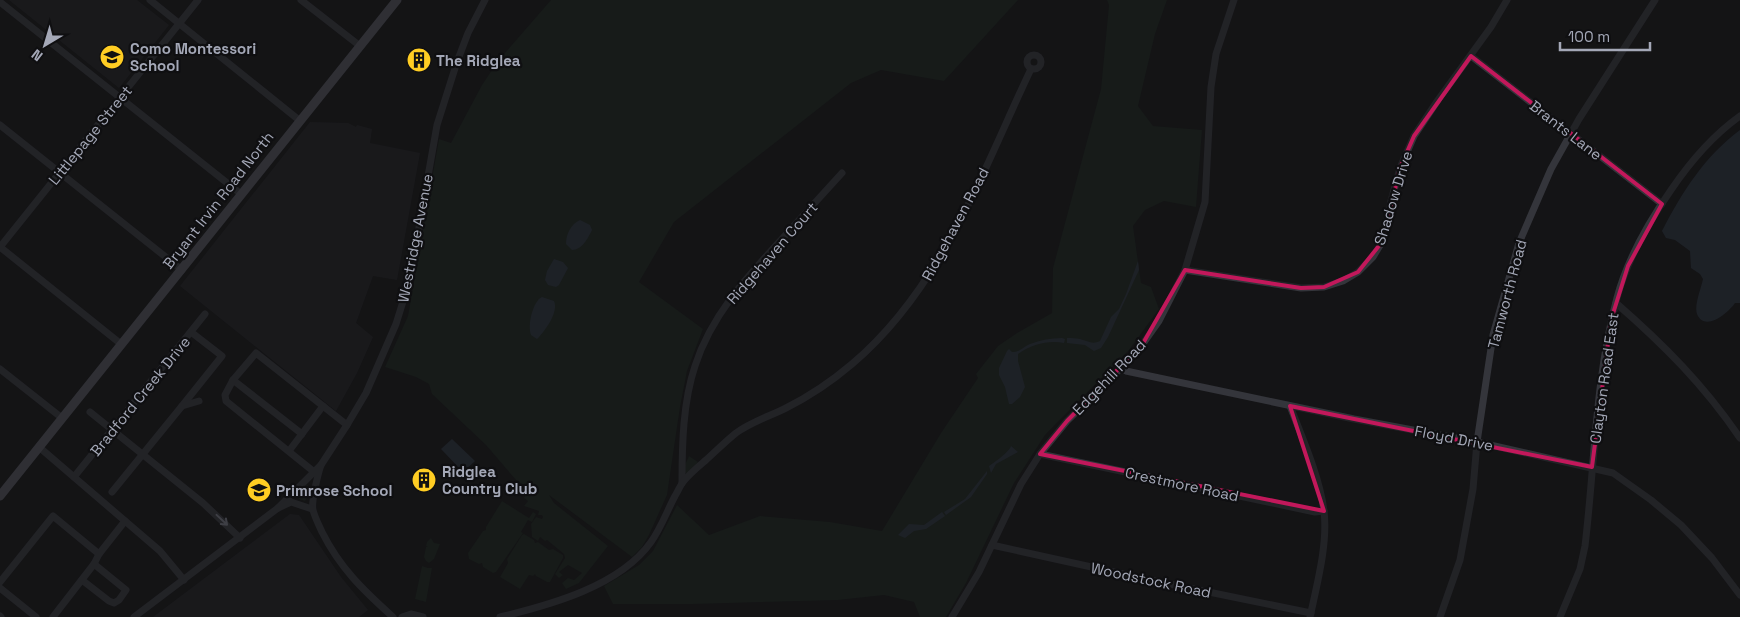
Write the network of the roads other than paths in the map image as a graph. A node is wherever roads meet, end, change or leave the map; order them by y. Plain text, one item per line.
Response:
1 (150, 0) edge
2 (198, 0) edge
3 (302, 0) edge
4 (397, 0) edge
5 (485, 0) edge
6 (1234, 0) edge
7 (1507, 0) edge
8 (1655, 0) edge
9 (0, 2) edge
10 (179, 24) junction
11 (360, 46) junction
12 (1471, 56) junction
13 (1031, 69) dead end
14 (120, 98) junction
15 (1740, 116) edge
16 (299, 120) junction
17 (0, 125) edge
18 (1571, 133) junction
19 (60, 173) junction
20 (842, 173) dead end
21 (241, 194) junction
22 (1662, 204) junction
23 (0, 247) edge
24 (182, 270) junction
25 (1185, 270) junction
26 (1616, 303) junction
27 (205, 314) dead end
28 (191, 332) junction
29 (121, 344) junction
30 (1122, 367) junction
31 (0, 369) edge
32 (233, 380) junction
33 (199, 401) dead end
34 (182, 406) junction
35 (323, 406) junction
36 (1290, 406) junction
37 (90, 412) dead end
38 (62, 418) junction
39 (347, 425) junction
40 (113, 430) junction
41 (302, 434) junction
42 (1740, 438) edge
43 (1477, 442) junction
44 (39, 447) junction
45 (289, 451) junction
46 (143, 454) junction
47 (1040, 454) junction
48 (321, 465) junction
49 (1592, 467) junction
50 (313, 471) junction
51 (74, 477) junction
52 (682, 482) junction
53 (112, 492) dead end
54 (0, 494) edge
55 (278, 508) junction
56 (312, 509) junction
57 (1324, 511) junction
58 (125, 521) junction
59 (240, 538) junction
60 (992, 544) junction
61 (99, 554) junction
62 (94, 564) junction
63 (82, 580) junction
64 (184, 580) junction
65 (0, 582) edge
66 (0, 588) edge
67 (1740, 595) edge
68 (1310, 615) edge
69 (36, 617) edge
70 (53, 617) edge
71 (134, 617) edge
72 (393, 617) edge
73 (402, 617) edge
74 (423, 617) edge
75 (500, 617) edge
76 (952, 617) edge
77 (1440, 617) edge
78 (1560, 617) edge

1 - 10 street
2 - 10 street, Littlepage Street
3 - 11 street
4 - 11 main road, Bryant Irvin Road North
5 - 39 street, Westridge Avenue
6 - 25 street, Edgehill Road
7 - 12 street, Shadow Drive
8 - 18 street, Tamworth Road
9 - 14 street
10 - 14 street, Littlepage Street
10 - 16 street
11 - 16 main road, Bryant Irvin Road North
12 - 18 street, Brants Lane
12 - 25 street, Shadow Drive
13 - 52 street, Ridgehaven Road
14 - 19 street, Littlepage Street
14 - 21 street
15 - 22 street, Clayton Road East
16 - 21 main road, Bryant Irvin Road North
17 - 19 street
18 - 22 street, Brants Lane
18 - 43 street, Tamworth Road
19 - 23 street, Littlepage Street
19 - 24 street
20 - 52 street, Ridgehaven Court
21 - 24 main road, Bryant Irvin Road North
22 - 26 street, Clayton Road East
23 - 29 street
24 - 29 main road, Bryant Irvin Road North
25 - 30 street, Edgehill Road
26 - 42 street
26 - 49 street, Clayton Road East
27 - 28 street, Bradford Creek Drive
28 - 34 street
28 - 40 street, Bradford Creek Drive
29 - 38 main road, Bryant Irvin Road North
30 - 36 street, Floyd Drive
30 - 47 street, Edgehill Road
31 - 38 street
32 - 35 street
32 - 41 street
32 - 45 street
33 - 34 street
34 - 46 street
35 - 39 street
35 - 41 street
36 - 43 street, Floyd Drive
36 - 57 street
37 - 40 street
38 - 44 main road, Bryant Irvin Road North
39 - 48 street, Westridge Avenue
40 - 46 street
40 - 51 street, Bradford Creek Drive
41 - 45 street
43 - 49 street, Floyd Drive
43 - 77 street, Tamworth Road
44 - 51 street
44 - 54 main road
45 - 50 street
46 - 53 street
46 -> 59 street
47 - 57 street, Crestmore Road
47 - 60 street, Edgehill Road
48 - 50 street, Westridge Avenue
48 - 56 street
49 - 67 street, Floyd Drive
49 - 78 street, Clayton Road East
50 - 55 street, Westridge Avenue
51 - 58 street
52 - 75 street, Ridgehaven Road
55 - 56 street
55 - 59 street, Westridge Avenue
56 - 72 street
57 - 68 street
58 - 61 street
58 - 64 street
59 - 64 street, Westridge Avenue
60 - 68 street, Woodstock Road
60 - 76 street, Edgehill Road
61 - 62 street
61 - 65 street
62 - 63 street
62 - 63 street
63 - 70 street
64 - 71 street, Westridge Avenue
66 - 69 street
73 - 74 street

